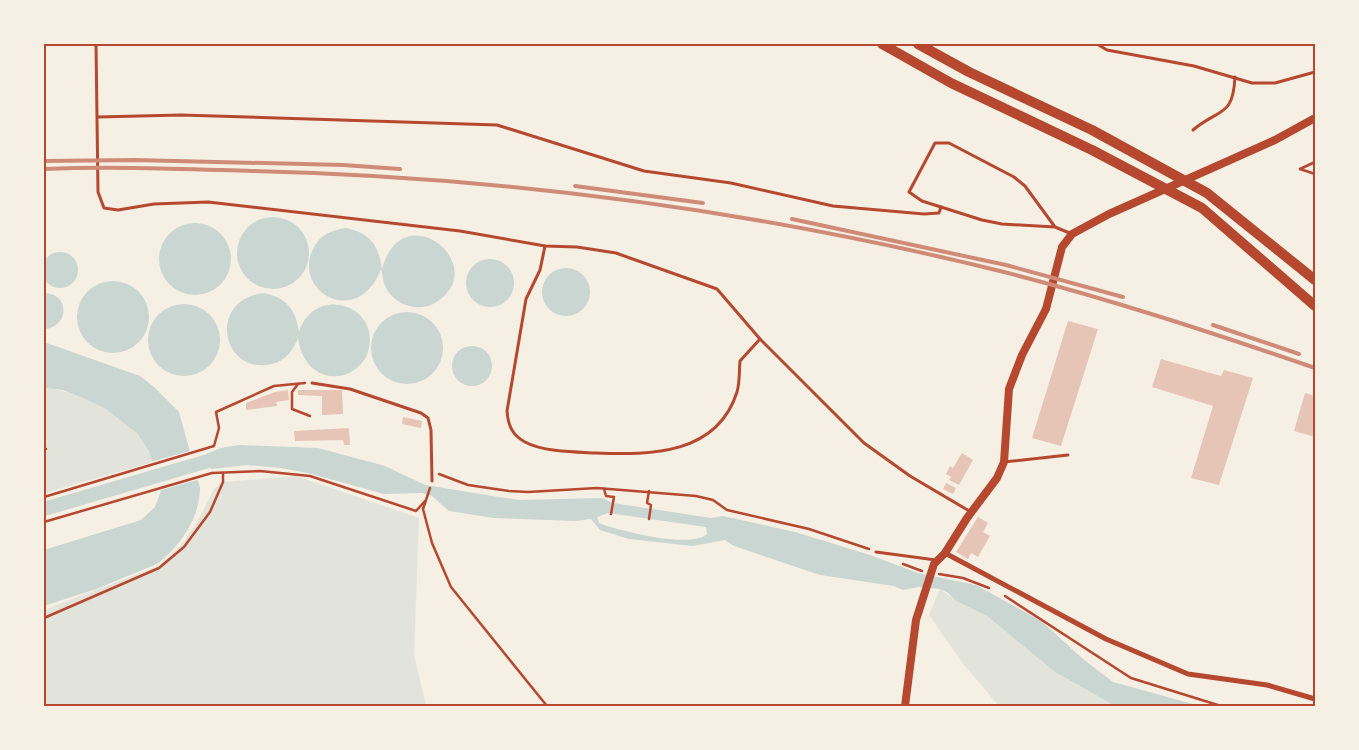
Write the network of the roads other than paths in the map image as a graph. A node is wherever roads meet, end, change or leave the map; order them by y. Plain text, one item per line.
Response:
1 (96, 44) edge
2 (882, 44) edge
3 (918, 44) edge
4 (1097, 44) edge
5 (1315, 72) edge
6 (1235, 77) junction
7 (98, 117) junction
8 (1315, 118) edge
9 (1193, 130) dead end
10 (941, 207) junction
11 (1055, 226) junction
12 (1072, 234) junction
13 (545, 246) junction
14 (1315, 280) edge
15 (1315, 306) edge
16 (760, 339) junction
17 (312, 383) road end
18 (1068, 455) dead end
19 (1004, 462) junction
20 (432, 481) road end
21 (971, 512) junction
22 (876, 552) road end
23 (945, 553) junction
24 (935, 562) junction
25 (1315, 699) edge
26 (905, 706) edge

1 - 7 lane
2 - 15 highway
3 - 14 highway
4 - 6 lane
5 - 6 lane
6 - 9 lane
7 - 10 lane
7 - 13 lane
8 - 12 street
10 - 11 lane
10 - 11 lane
11 - 12 lane
12 - 19 street
13 - 16 lane
13 - 16 lane
16 - 21 lane
17 - 20 lane
18 - 19 lane
19 - 21 street
21 - 23 street
22 - 24 lane
23 - 24 street
23 - 25 street
24 - 26 street

